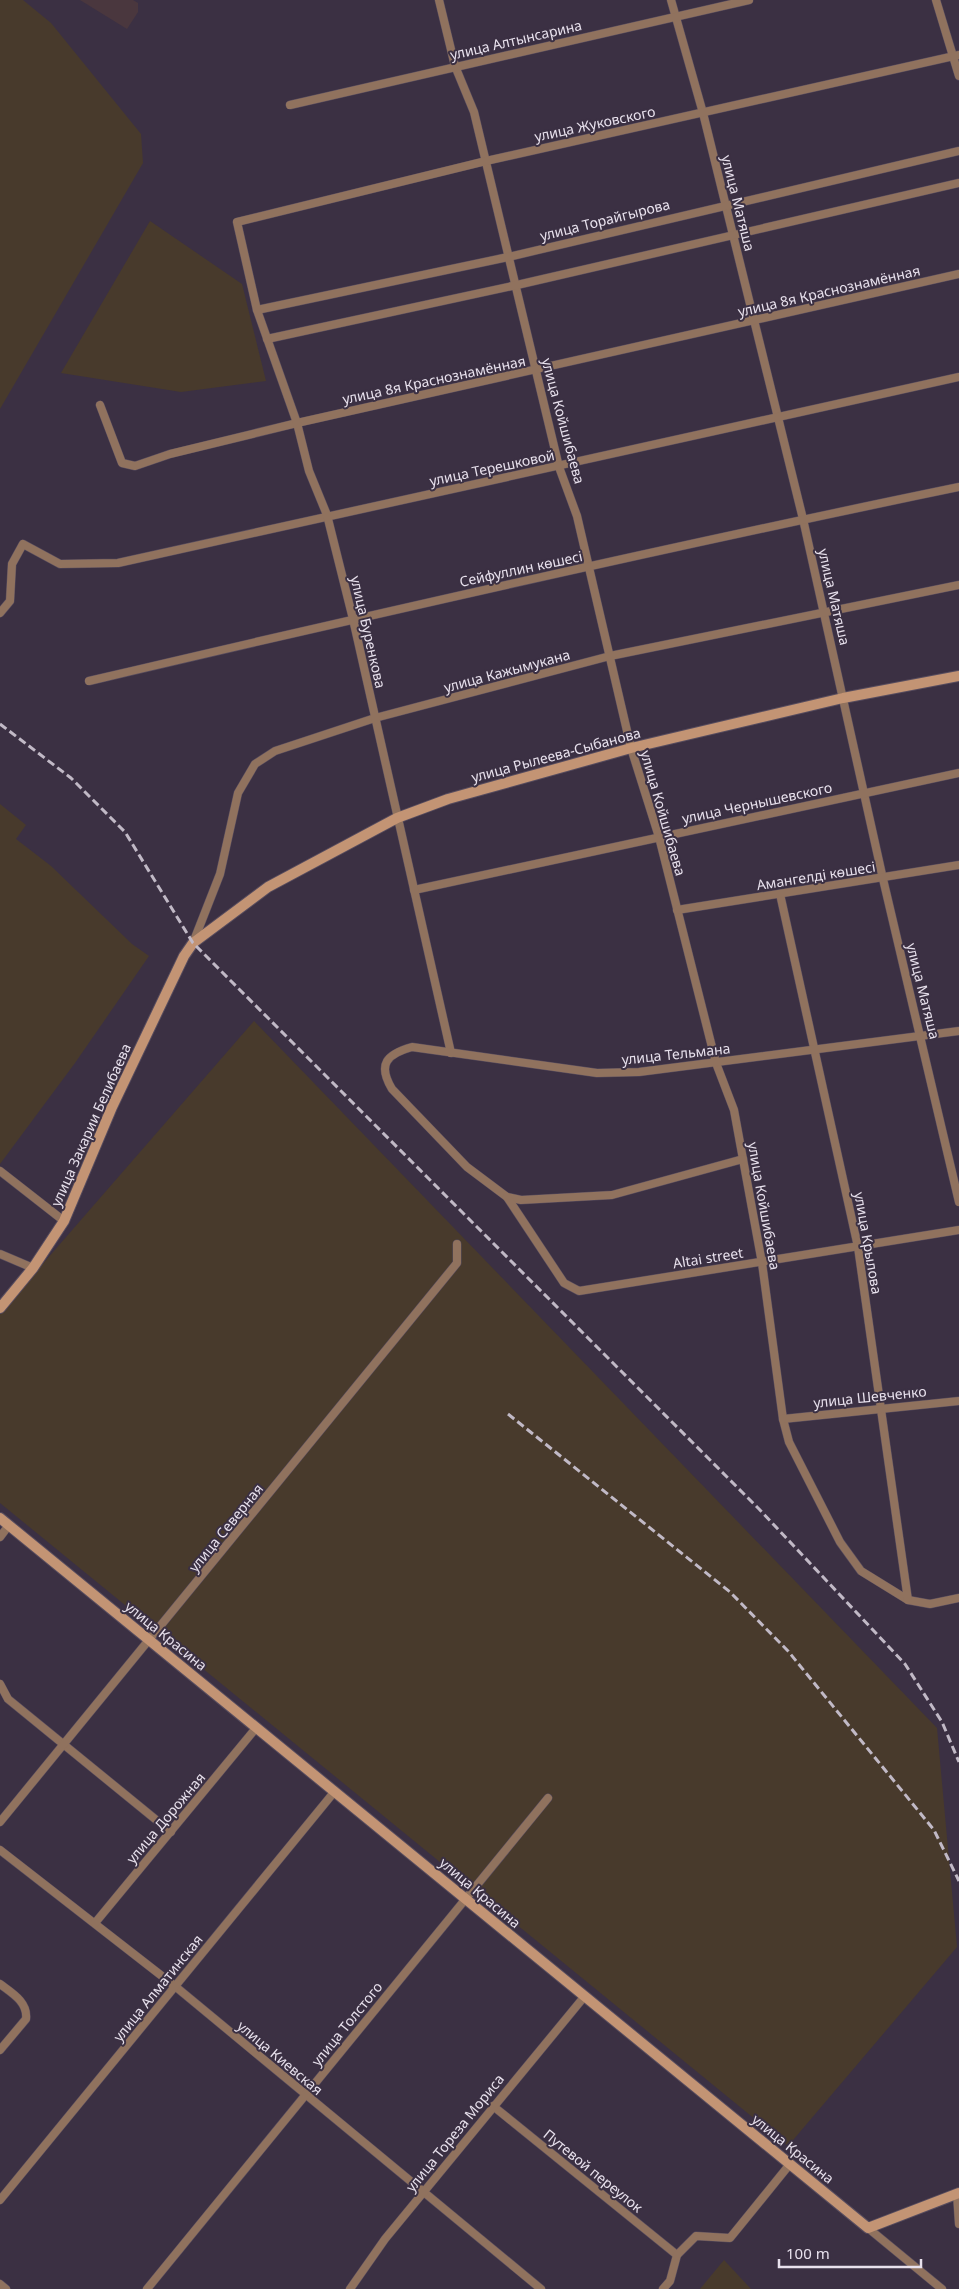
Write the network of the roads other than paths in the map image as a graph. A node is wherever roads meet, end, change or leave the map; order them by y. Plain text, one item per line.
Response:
1 (439, 0) edge
2 (671, 0) edge
3 (749, 0) edge
4 (936, 0) edge
5 (676, 16) junction
6 (957, 56) edge
7 (455, 66) junction
8 (959, 76) edge
9 (290, 105) dead end
10 (703, 113) junction
11 (959, 151) edge
12 (486, 160) junction
13 (959, 183) edge
14 (725, 204) junction
15 (237, 222) joint
16 (733, 234) junction
17 (508, 257) junction
18 (959, 274) edge
19 (517, 284) junction
20 (257, 310) junction
21 (754, 321) junction
22 (267, 339) junction
23 (535, 371) junction
24 (959, 377) edge
25 (100, 406) dead end
26 (777, 416) junction
27 (297, 424) junction
28 (559, 466) junction
29 (959, 487) edge
30 (327, 515) junction
31 (803, 519) junction
32 (589, 567) junction
33 (959, 585) edge
34 (0, 613) edge
35 (826, 613) junction
36 (353, 619) junction
37 (610, 656) junction
38 (959, 676) edge
39 (89, 681) dead end
40 (843, 698) junction
41 (375, 718) junction
42 (631, 748) junction
43 (959, 774) edge
44 (865, 793) junction
45 (397, 818) junction
46 (659, 837) junction
47 (959, 865) edge
48 (883, 879) junction
49 (414, 890) junction
50 (780, 894) junction
51 (677, 910) junction
52 (193, 943) junction
53 (959, 1031) edge
54 (921, 1035) junction
55 (814, 1051) junction
56 (451, 1053) junction
57 (716, 1063) junction
58 (743, 1159) junction
59 (0, 1171) edge
60 (507, 1197) junction
61 (959, 1202) edge
62 (64, 1220) junction
63 (959, 1230) edge
64 (457, 1244) dead end
65 (858, 1246) junction
66 (0, 1254) edge
67 (762, 1263) junction
68 (33, 1268) junction
69 (0, 1308) edge
70 (959, 1401) edge
71 (880, 1408) junction
72 (783, 1419) junction
73 (0, 1518) edge
74 (9, 1526) junction
75 (0, 1537) edge
76 (959, 1598) edge
77 (908, 1600) junction
78 (150, 1641) junction
79 (0, 1684) edge
80 (256, 1728) junction
81 (64, 1744) junction
82 (335, 1791) junction
83 (548, 1798) dead end
84 (0, 1822) edge
85 (171, 1832) junction
86 (0, 1850) edge
87 (466, 1899) junction
88 (95, 1923) junction
89 (0, 1984) edge
90 (176, 1988) junction
91 (584, 1997) junction
92 (0, 2050) edge
93 (305, 2094) junction
94 (493, 2106) junction
95 (790, 2164) junction
96 (423, 2192) junction
97 (958, 2194) edge
98 (0, 2200) edge
99 (959, 2224) edge
100 (868, 2228) junction
101 (677, 2255) junction
102 (0, 2284) edge
103 (6, 2289) edge
104 (147, 2289) edge
105 (350, 2289) edge
106 (541, 2289) edge
107 (663, 2289) edge
108 (942, 2289) edge

1 - 7 street, улица Койшибаева
2 - 5 street, улица Матяша
3 - 5 street, улица Алтынсарина
4 - 6 street
5 - 7 street, улица Алтынсарина
5 - 10 street, улица Матяша
6 - 8 street
6 - 10 street, улица Жуковского
7 - 9 street, улица Алтынсарина
7 - 12 street, улица Койшибаева
10 - 12 street, улица Жуковского
10 - 14 street, улица Матяша
11 - 14 street, улица Торайгырова
12 - 15 street, улица Жуковского
12 - 17 street, улица Койшибаева
13 - 16 street
14 - 16 street, улица Матяша
14 - 17 street, улица Торайгырова
15 - 20 street, улица Буренкова
16 - 19 street
16 - 21 street, улица Матяша
17 - 19 street, улица Койшибаева
17 - 20 street, улица Торайгырова
18 - 21 street, улица 8я Краснознамённая
19 - 22 street
19 - 23 street, улица Койшибаева
20 - 22 street, улица Буренкова
21 - 23 street, улица 8я Краснознамённая
21 - 26 street, улица Матяша
22 - 27 street, улица Буренкова
23 - 27 street, улица 8я Краснознамённая
23 - 28 street, улица Койшибаева
24 - 26 street, улица Терешковой
25 - 27 street, улица 8я Краснознамённая
26 - 28 street, улица Терешковой
26 - 31 street, улица Матяша
27 - 30 street, улица Буренкова
28 - 30 street, улица Терешковой
28 - 32 street, улица Койшибаева
29 - 31 street, Сейфуллин көшесі
30 - 34 street, улица Терешковой
30 - 36 street, улица Буренкова
31 - 32 street, Сейфуллин көшесі
31 - 35 street, улица Матяша
32 - 36 street, Сейфуллин көшесі
32 - 37 street, улица Койшибаева
33 - 35 street, улица Кажымукана
35 - 37 street, улица Кажымукана
35 - 40 street, улица Матяша
36 - 39 street, Сейфуллин көшесі
36 - 41 street, улица Буренкова
37 - 41 street, улица Кажымукана
37 - 42 street, улица Койшибаева
38 - 40 street, улица Рылеева-Сыбанова
40 - 42 street, улица Рылеева-Сыбанова
40 - 44 street, улица Матяша
41 - 45 street, улица Буренкова
41 - 52 street, улица Кажымукана
42 - 45 street, улица Рылеева-Сыбанова
42 - 46 street, улица Койшибаева
43 - 44 street, улица Чернышевского
44 - 46 street, улица Чернышевского
44 - 48 street, улица Матяша
45 - 49 street, улица Буренкова
45 - 52 street, улица Рылеева-Сыбанова
46 - 49 street, улица Чернышевского
46 - 51 street, улица Койшибаева
47 - 48 street, Амангелді көшесі
48 - 50 street, Амангелді көшесі
48 - 54 street, улица Матяша
49 - 56 street, улица Буренкова
50 - 51 street, Амангелді көшесі
50 - 55 street, улица Крылова
51 - 57 street, улица Койшибаева
52 - 62 street, улица Закарии Белибаева
53 - 54 street, улица Тельмана
54 - 55 street, улица Тельмана
54 - 61 street, улица Матяша
55 - 57 street, улица Тельмана
55 - 65 street, улица Крылова
56 - 57 street, улица Тельмана
56 - 60 street, улица Тельмана
57 - 58 street, улица Койшибаева
58 - 60 street
58 - 67 street, улица Койшибаева
59 - 62 street
60 - 67 street, Altai street
62 - 68 street, улица Закарии Белибаева
63 - 65 street, Altai street
64 - 78 street, улица Северная
65 - 67 street, Altai street
65 - 71 street, улица Крылова
66 - 68 street
67 - 72 street, улица Койшибаева
68 - 69 street, улица Закарии Белибаева
70 - 71 street, улица Шевченко
71 - 72 street, улица Шевченко
71 - 77 street, улица Крылова
72 - 77 street, улица Койшибаева
73 - 74 street, улица Красина
74 - 75 street
74 - 78 street, улица Красина
76 - 77 street
78 - 80 street, улица Красина
78 - 81 street, улица Северная
79 - 81 street
80 - 82 street, улица Красина
80 - 85 street, улица Дорожная
81 - 84 street, улица Северная
81 - 85 street
82 - 87 street, улица Красина
82 - 90 street, улица Алматинская
83 - 87 street, улица Толстого
85 - 88 street, улица Дорожная
86 - 88 street, улица Киевская
87 - 91 street, улица Красина
87 - 93 street, улица Толстого
88 - 90 street, улица Киевская
89 - 92 street
90 - 93 street, улица Киевская
90 - 98 street, улица Алматинская
91 - 94 street, улица Тореза Мориса
91 - 95 street, улица Красина
93 - 96 street, улица Киевская
93 - 104 street, улица Толстого
94 - 96 street, улица Тореза Мориса
94 - 101 street, Путевой переулок
95 - 100 street, улица Красина
95 - 101 street
96 - 105 street, улица Тореза Мориса
96 - 106 street, улица Киевская
97 - 99 street
97 - 100 street
100 - 108 street, улица Красина
101 - 107 street
102 - 103 street

